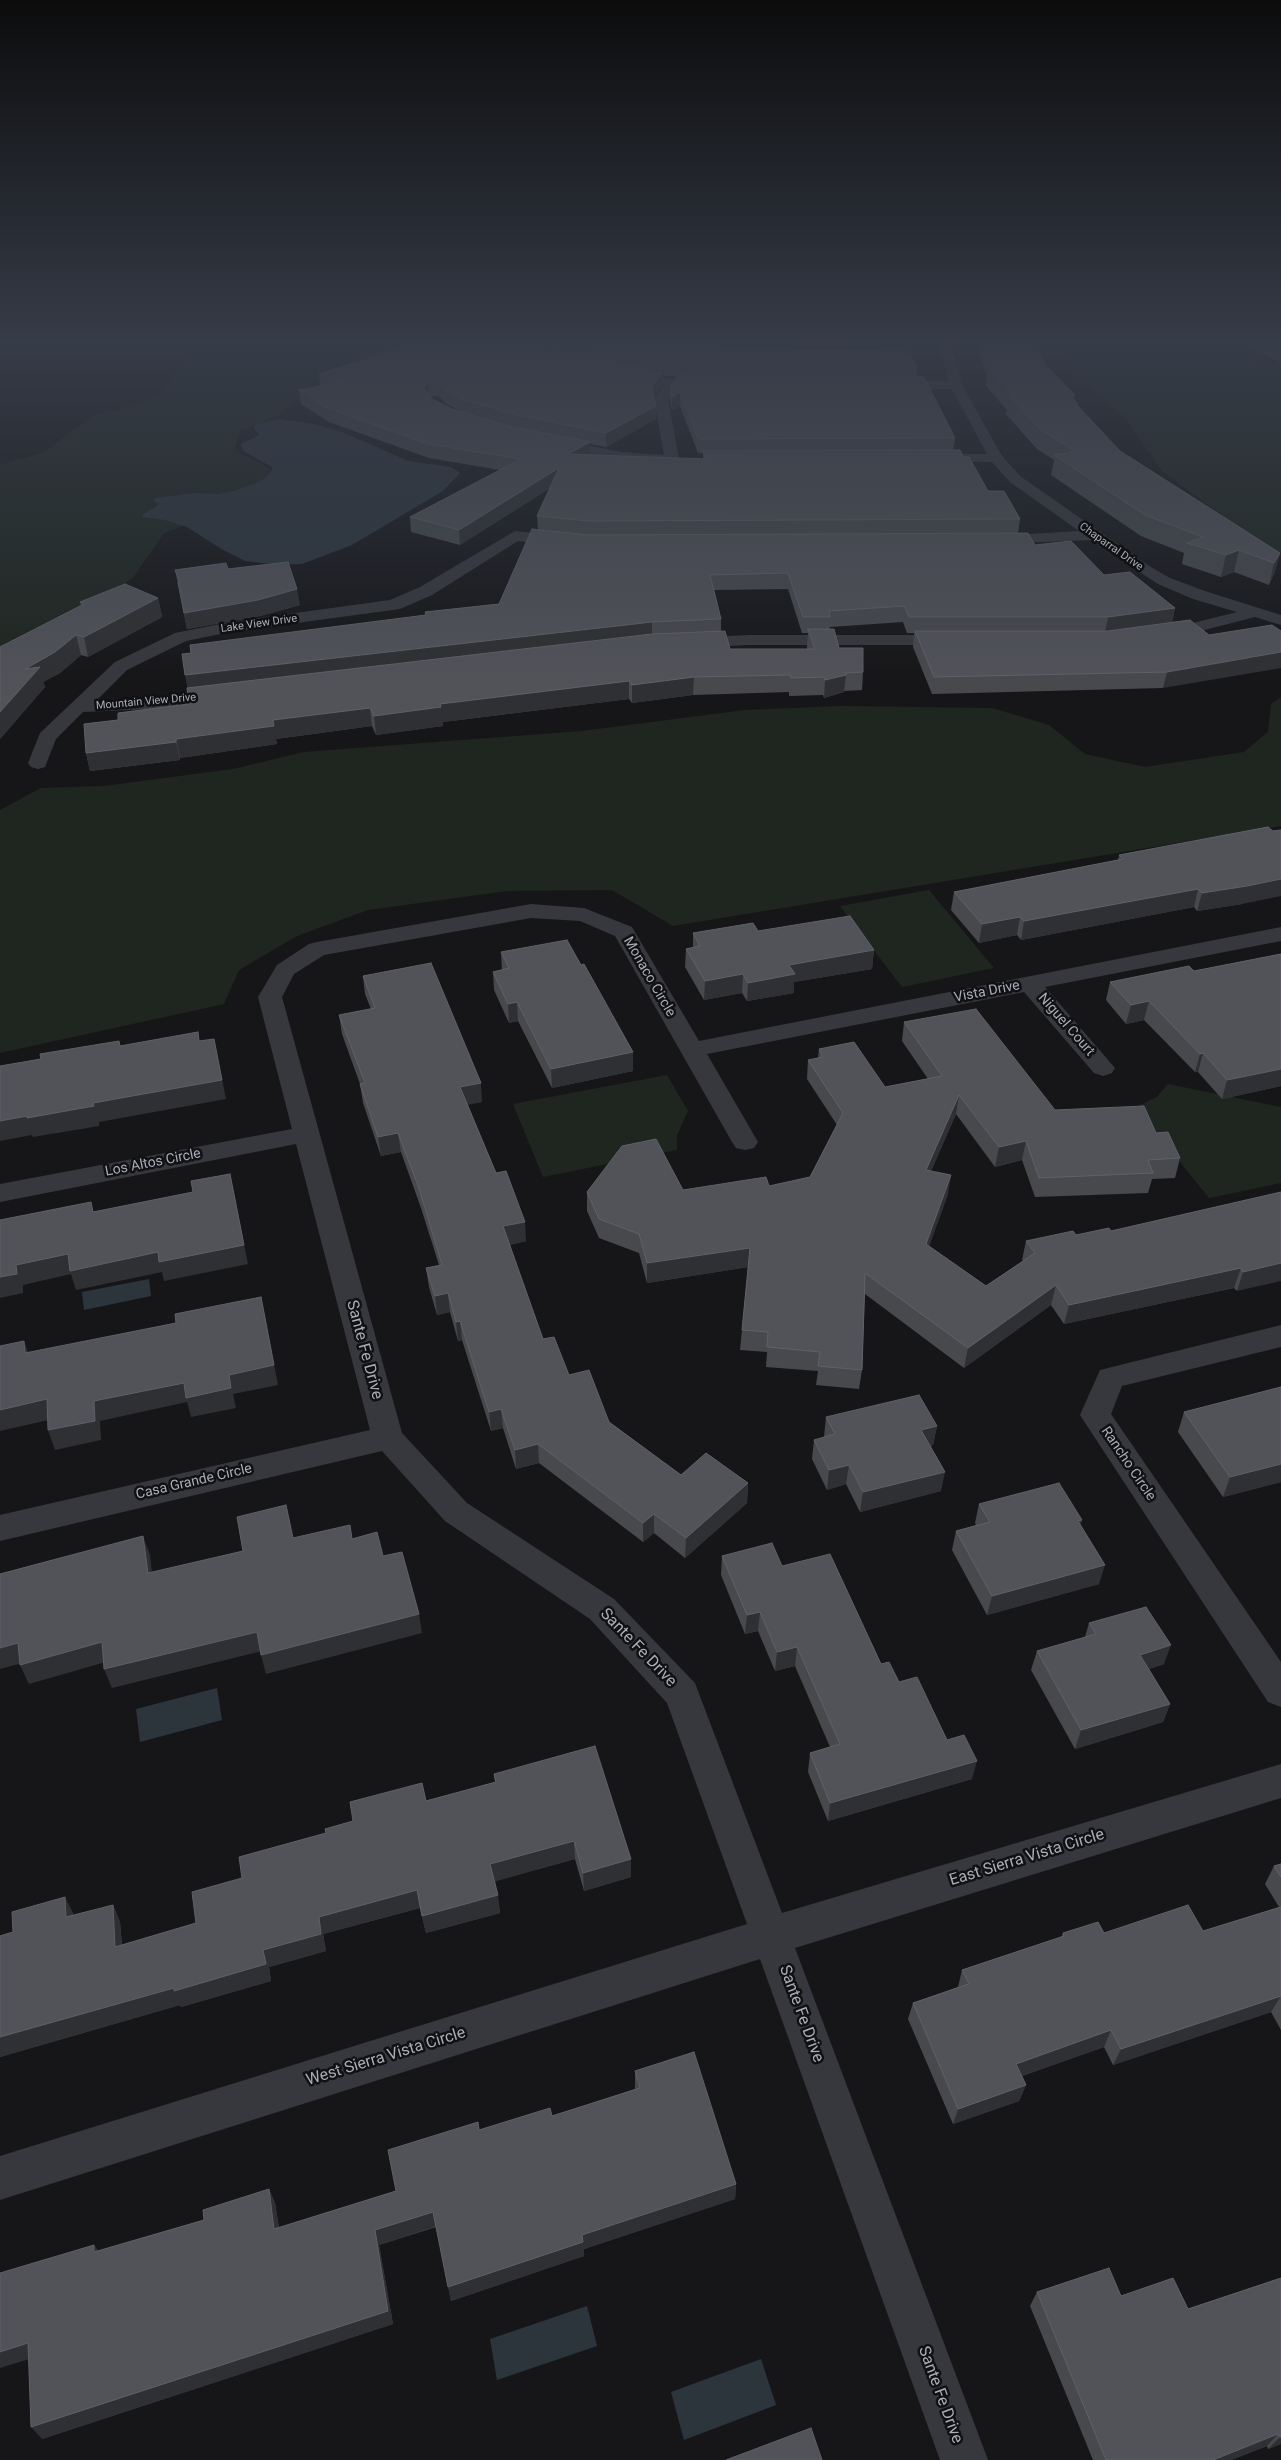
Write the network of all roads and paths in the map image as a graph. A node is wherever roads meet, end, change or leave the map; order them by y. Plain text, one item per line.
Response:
1 (611, 454) edge
2 (676, 454) edge
3 (994, 454) edge
4 (917, 458) edge
5 (996, 458) junction
6 (1094, 536) junction
7 (983, 541) edge
8 (579, 542) edge
9 (1256, 612) junction
10 (1281, 620) edge
11 (1144, 635) edge
12 (966, 640) edge
13 (671, 644) edge
14 (240, 693) edge
15 (80, 707) junction
16 (38, 762) dead end
17 (430, 928) joint
18 (1281, 934) edge
19 (1029, 983) junction
20 (692, 1050) junction
21 (1103, 1068) dead end
22 (307, 1134) junction
23 (745, 1142) dead end
24 (0, 1193) edge
25 (1281, 1336) edge
26 (388, 1438) junction
27 (0, 1528) edge
28 (1281, 1691) edge
29 (1281, 1781) edge
30 (772, 1936) junction
31 (0, 2178) edge
32 (964, 2460) edge

1 - 2 street
3 - 5 street, Chaparral Drive
4 - 5 street
5 - 6 street, Chaparral Drive
6 - 7 street
6 - 9 street, Chaparral Drive
8 - 15 street, Lake View Drive
9 - 10 street, Chaparral Drive
9 - 11 street
12 - 13 street
14 - 15 street, Mountain View Drive
15 - 16 street, Lake View Drive
17 - 20 street, Monaco Circle
17 - 22 street, Sante Fe Drive
18 - 19 street, Vista Drive
19 - 20 street, Vista Drive
19 - 21 street, Niguel Court
20 - 23 street, Monaco Circle
22 - 24 street, Los Altos Circle
22 - 26 street, Sante Fe Drive
25 - 28 street, Rancho Circle
26 - 27 street, Casa Grande Circle
26 - 30 street, Sante Fe Drive
29 - 30 street, East Sierra Vista Circle
30 - 31 street, West Sierra Vista Circle
30 - 32 street, Sante Fe Drive

